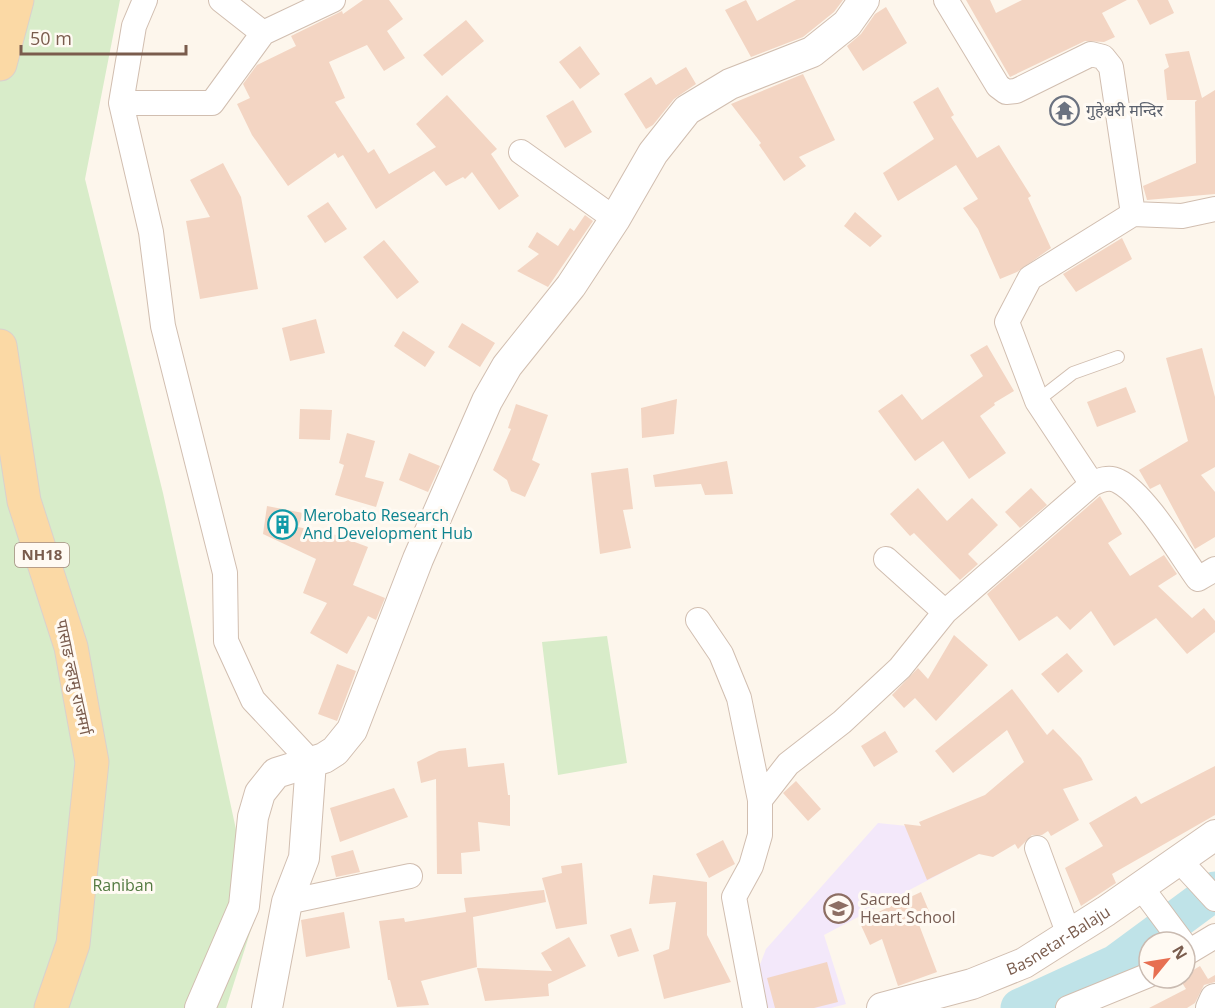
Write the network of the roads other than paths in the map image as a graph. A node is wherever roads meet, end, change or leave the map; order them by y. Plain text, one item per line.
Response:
1 (17, 0) edge
2 (146, 0) edge
3 (221, 0) edge
4 (333, 0) edge
5 (864, 0) edge
6 (946, 0) edge
7 (263, 33) junction
8 (0, 64) edge
9 (121, 103) junction
10 (521, 152) dead end
11 (1215, 209) edge
12 (1133, 214) junction
13 (615, 219) junction
14 (0, 346) edge
15 (1118, 357) dead end
16 (1037, 401) junction
17 (1092, 484) junction
18 (886, 560) dead end
19 (1215, 569) edge
20 (945, 612) junction
21 (698, 620) dead end
22 (311, 762) junction
23 (760, 800) junction
24 (1215, 834) edge
25 (1037, 848) dead end
26 (1186, 867) junction
27 (410, 876) dead end
28 (1147, 894) junction
29 (1215, 899) edge
30 (287, 902) junction
31 (1173, 930) edge
32 (1070, 935) junction
33 (1215, 936) edge
34 (1197, 942) edge
35 (1137, 980) edge
36 (1215, 999) edge
37 (51, 1008) edge
38 (200, 1008) edge
39 (267, 1008) edge
40 (755, 1008) edge
41 (882, 1008) edge
42 (1068, 1008) edge
43 (1211, 1008) edge

1 - 8 main road
2 - 9 street
3 - 7 street
4 - 7 street
5 - 13 street
6 - 12 street
7 - 9 street
9 - 22 street
10 - 13 street
11 - 12 street
12 - 16 street
13 - 22 street
14 - 37 main road, पासाङ ल्हामु राजमर्ग / NH18
15 - 16 lane
16 - 17 street
17 - 19 street
17 - 20 street
18 - 20 street
20 - 23 street
21 - 23 street
22 - 30 street
22 - 38 street
23 - 40 street
24 - 26 street, Basnetar-Balaju
25 - 32 street
26 - 28 street, Basnetar-Balaju
26 - 29 street
27 - 30 street
28 - 31 street
28 - 32 street, Basnetar-Balaju
30 - 39 street
32 - 41 street, Basnetar-Balaju
33 - 34 street
35 - 42 street
36 - 43 street

